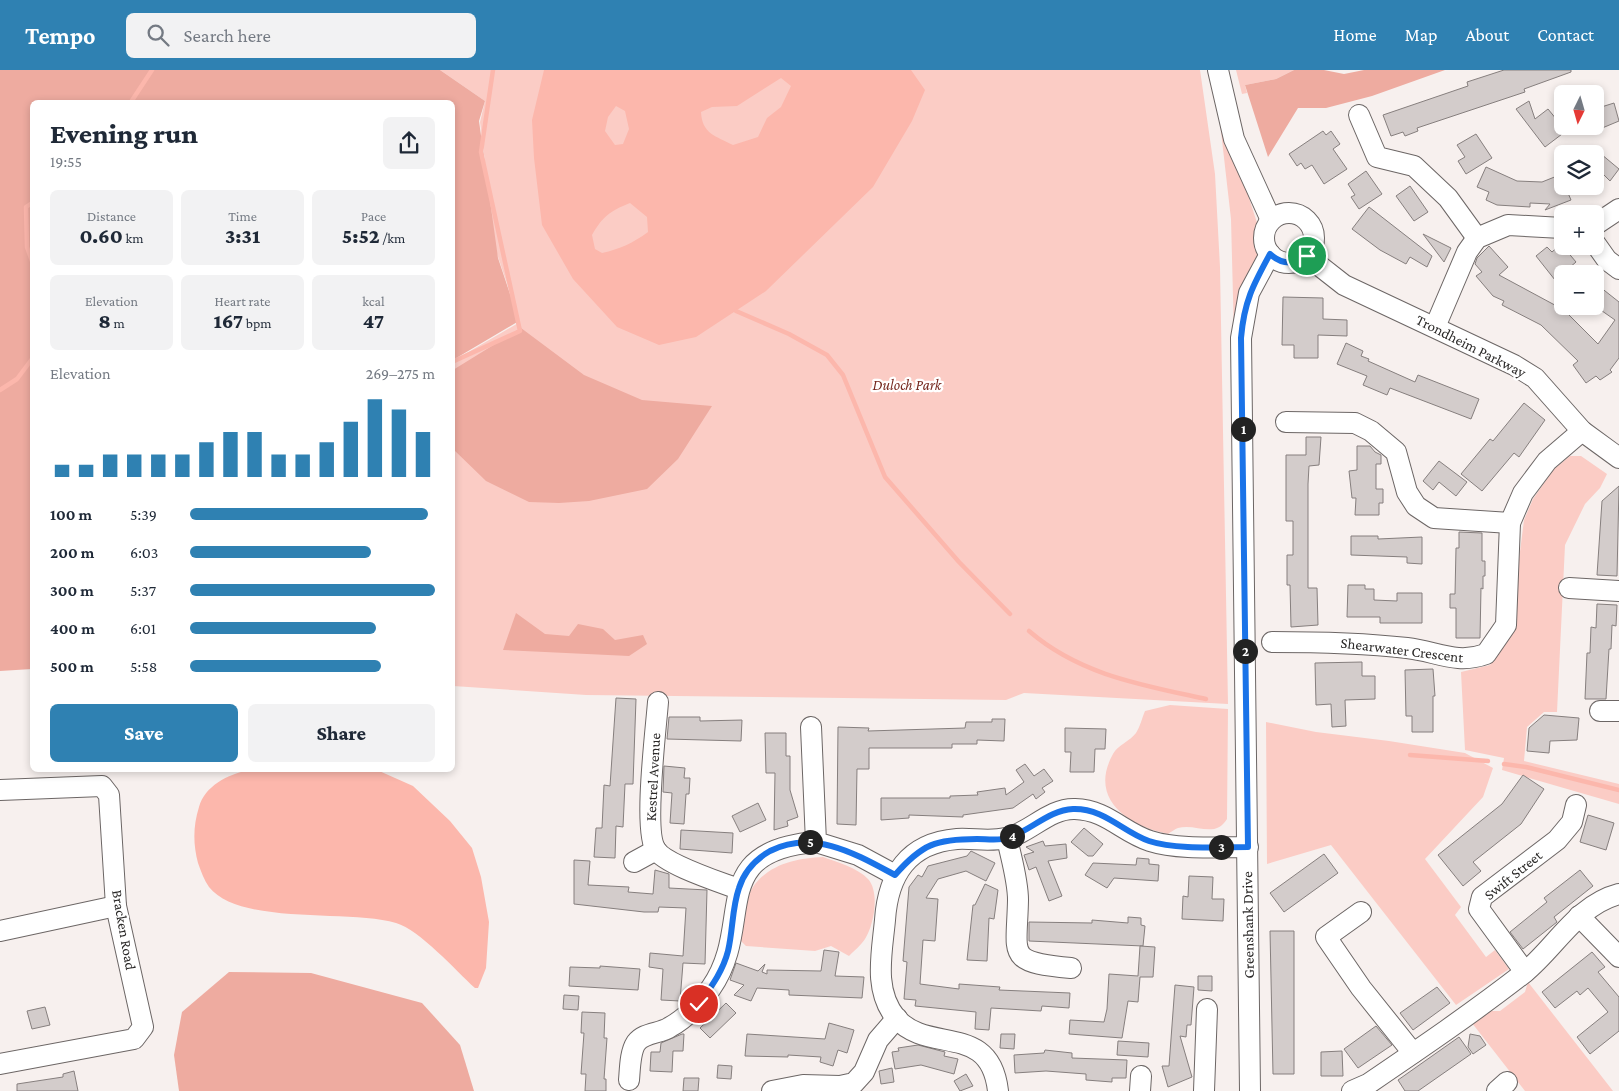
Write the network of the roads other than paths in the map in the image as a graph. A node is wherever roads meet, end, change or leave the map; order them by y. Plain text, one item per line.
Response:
1 (1218, 70) edge
2 (1360, 115) dead end
3 (1619, 208) edge
4 (1604, 219) edge
5 (1272, 220) junction
6 (1554, 228) edge
7 (1477, 238) junction
8 (1270, 254) junction
9 (1604, 255) edge
10 (1307, 256) junction
11 (1619, 269) edge
12 (1435, 327) junction
13 (1286, 422) dead end
14 (1582, 431) junction
15 (1619, 458) edge
16 (1510, 523) junction
17 (1569, 588) dead end
18 (1619, 591) edge
19 (1272, 642) dead end
20 (658, 702) dead end
21 (811, 727) dead end
22 (0, 790) edge
23 (1576, 804) dead end
24 (1007, 838) junction
25 (816, 842) junction
26 (1248, 847) junction
27 (656, 850) junction
28 (634, 862) dead end
29 (895, 875) junction
30 (738, 889) junction
31 (1619, 894) edge
32 (116, 906) junction
33 (1361, 912) dead end
34 (1579, 916) junction
35 (0, 930) edge
36 (1619, 957) edge
37 (1071, 968) dead end
38 (1525, 972) junction
39 (1207, 1009) dead end
40 (897, 1018) junction
41 (1413, 1053) junction
42 (0, 1064) edge
43 (629, 1080) dead end
44 (857, 1087) edge
45 (1364, 1089) edge
46 (772, 1091) edge
47 (998, 1091) edge
48 (1204, 1091) edge
49 (1250, 1091) edge

1 - 5 street
2 - 7 street
3 - 4 street
5 - 8 street
5 - 10 street
6 - 7 street
7 - 12 street
8 - 10 street
8 - 26 street, Greenshank Drive
9 - 11 street
10 - 12 street, Trondheim Parkway
12 - 14 street, Trondheim Parkway
13 - 16 street
14 - 15 street, Trondheim Parkway
14 - 16 street, Shearwater Crescent
16 - 19 street, Shearwater Crescent
17 - 18 street
20 - 27 street, Kestrel Avenue
21 - 25 street
22 - 32 street, Bracken Road
23 - 38 street, Swift Street
24 - 26 street
24 - 29 street
24 - 37 street
25 - 29 street
25 - 30 street
26 - 49 street, Greenshank Drive
27 - 28 street
27 - 30 street
29 - 40 street
30 - 43 street
31 - 34 street
32 - 35 street
32 - 42 street, Bracken Road
33 - 41 street
34 - 36 street
34 - 38 street
38 - 41 street
39 - 48 street
40 - 44 street
40 - 47 street
41 - 45 street
44 - 46 street

